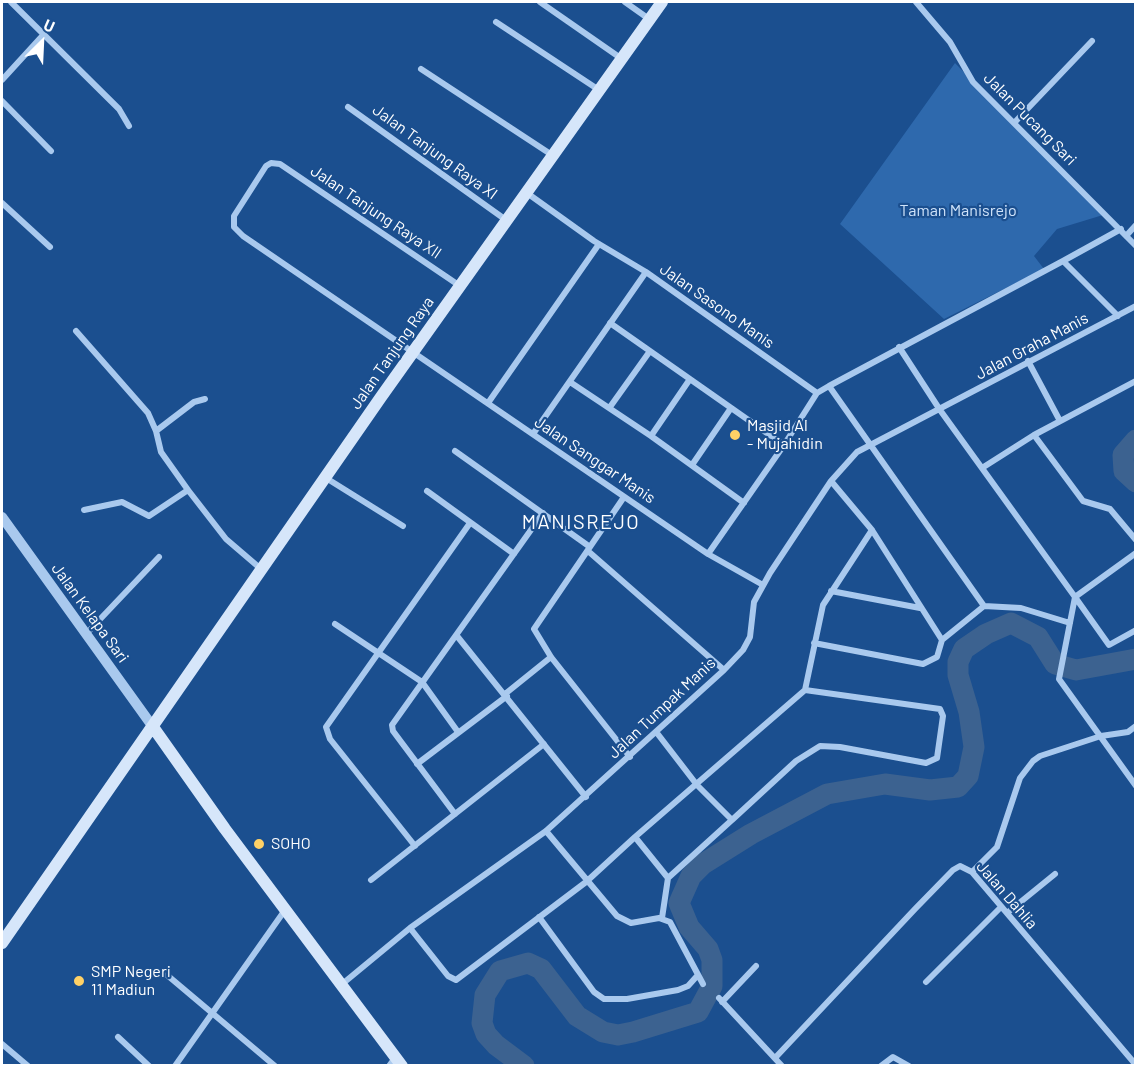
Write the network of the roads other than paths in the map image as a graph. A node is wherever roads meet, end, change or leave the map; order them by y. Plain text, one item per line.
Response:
1 (11, 2) edge
2 (540, 2) edge
3 (625, 2) edge
4 (662, 2) edge
5 (916, 2) edge
6 (928, 2) edge
7 (922, 8) junction
8 (649, 19) junction
9 (496, 22) dead end
10 (44, 34) junction
11 (1092, 41) dead end
12 (622, 58) junction
13 (421, 69) dead end
14 (2, 80) edge
15 (599, 90) junction
16 (2, 101) edge
17 (348, 107) dead end
18 (1014, 123) junction
19 (129, 126) dead end
20 (51, 151) dead end
21 (553, 156) junction
22 (276, 163) joint
23 (526, 193) junction
24 (2, 202) edge
25 (506, 220) junction
26 (1136, 225) edge
27 (1120, 229) junction
28 (1126, 236) junction
29 (599, 244) junction
30 (1136, 246) edge
31 (50, 247) dead end
32 (1063, 261) junction
33 (646, 272) junction
34 (460, 286) junction
35 (1136, 306) edge
36 (1118, 316) junction
37 (610, 323) junction
38 (76, 331) dead end
39 (899, 347) junction
40 (650, 351) junction
41 (414, 352) junction
42 (1029, 361) junction
43 (690, 379) junction
44 (1136, 381) edge
45 (570, 382) junction
46 (829, 386) junction
47 (817, 393) junction
48 (205, 399) dead end
49 (488, 403) junction
50 (610, 407) junction
51 (731, 408) junction
52 (940, 410) junction
53 (1060, 421) junction
54 (156, 431) junction
55 (533, 434) junction
56 (1034, 435) junction
57 (651, 436) junction
58 (784, 445) junction
59 (870, 445) junction
60 (455, 451) dead end
61 (692, 465) junction
62 (982, 468) junction
63 (326, 478) junction
64 (831, 481) junction
65 (188, 490) junction
66 (427, 491) dead end
67 (624, 497) junction
68 (744, 503) junction
69 (84, 510) dead end
70 (543, 513) junction
71 (2, 517) edge
72 (470, 523) junction
73 (402, 526) dead end
74 (872, 530) junction
75 (1136, 540) edge
76 (589, 549) junction
77 (1136, 553) edge
78 (514, 554) junction
79 (708, 554) junction
80 (159, 557) dead end
81 (262, 570) junction
82 (763, 585) junction
83 (831, 591) junction
84 (1075, 597) junction
85 (984, 606) junction
86 (920, 608) junction
87 (1070, 623) junction
88 (334, 624) dead end
89 (1136, 630) edge
90 (87, 633) junction
91 (457, 636) junction
92 (942, 640) junction
93 (814, 643) junction
94 (379, 654) junction
95 (551, 657) junction
96 (724, 670) junction
97 (422, 682) junction
98 (805, 690) junction
99 (506, 695) junction
100 (1136, 726) edge
101 (153, 727) junction
102 (458, 732) junction
103 (657, 734) junction
104 (1101, 736) junction
105 (544, 744) junction
106 (630, 757) junction
107 (417, 764) junction
108 (697, 785) junction
109 (1136, 786) edge
110 (586, 796) junction
111 (455, 814) junction
112 (734, 819) junction
113 (546, 831) junction
114 (635, 837) junction
115 (415, 846) junction
116 (972, 872) junction
117 (1055, 874) dead end
118 (668, 878) junction
119 (371, 880) dead end
120 (586, 882) junction
121 (1001, 907) junction
122 (285, 910) junction
123 (1007, 914) junction
124 (539, 917) junction
125 (662, 918) junction
126 (410, 928) junction
127 (2, 943) edge
128 (756, 966) dead end
129 (167, 975) dead end
130 (697, 976) junction
131 (926, 982) dead end
132 (703, 984) dead end
133 (341, 985) junction
134 (213, 1013) junction
135 (118, 1037) dead end
136 (2, 1044) edge
137 (775, 1058) junction
138 (395, 1063) edge
139 (28, 1065) edge
140 (149, 1065) edge
141 (175, 1065) edge
142 (275, 1065) edge
143 (782, 1065) edge
144 (881, 1065) edge
145 (909, 1065) edge
146 (1136, 1065) edge

1 - 10 street
2 - 12 street
3 - 8 street
4 - 8 main road, Jalan Tanjung Raya
5 - 7 street, Jalan Pucang Sari
6 - 7 street
7 - 18 street, Jalan Pucang Sari
8 - 12 main road, Jalan Tanjung Raya
9 - 15 street
10 - 14 street
10 - 19 street
11 - 18 street
12 - 15 main road, Jalan Tanjung Raya
13 - 21 street
15 - 21 main road, Jalan Tanjung Raya
16 - 20 street
17 - 25 street, Jalan Tanjung Raya XI
18 - 27 street, Jalan Pucang Sari
21 - 23 main road, Jalan Tanjung Raya
22 - 34 street, Jalan Tanjung Raya XII
22 - 41 street, Jalan Sanggar Manis
23 - 25 main road, Jalan Tanjung Raya
23 - 29 street, Jalan Sasono Manis
24 - 31 street
25 - 34 main road, Jalan Tanjung Raya
26 - 28 street
27 - 28 street, Jalan Pucang Sari
27 - 32 street
28 - 30 street, Jalan Pucang Sari
29 - 33 street, Jalan Sasono Manis
29 - 49 street
32 - 36 street
32 - 39 street
33 - 37 street
33 - 47 street, Jalan Sasono Manis
34 - 41 main road, Jalan Tanjung Raya
35 - 36 street, Jalan Graha Manis
36 - 42 street, Jalan Graha Manis
37 - 40 street
37 - 45 street
38 - 54 street
39 - 46 street
39 - 52 street
40 - 43 street
40 - 50 street
41 - 49 street, Jalan Sanggar Manis
41 - 63 main road, Jalan Tanjung Raya
42 - 52 street, Jalan Graha Manis
42 - 53 street
43 - 51 street
43 - 57 street
44 - 53 street
45 - 50 street
45 - 55 street
46 - 47 street
46 - 59 street
47 - 58 street
48 - 54 street
49 - 55 street, Jalan Sanggar Manis
50 - 57 street
51 - 58 street
51 - 61 street
52 - 59 street, Jalan Tumpak Manis
52 - 62 street
53 - 56 street
54 - 65 street
55 - 67 street, Jalan Sanggar Manis
56 - 62 street
56 - 75 street
57 - 61 street
58 - 68 street
59 - 64 street, Jalan Tumpak Manis
59 - 85 street
60 - 70 street
61 - 68 street
62 - 84 street
63 - 73 street
63 - 81 main road, Jalan Tanjung Raya
64 - 74 street
64 - 82 street, Jalan Tumpak Manis
65 - 69 street
65 - 81 street
66 - 72 street
67 - 76 street
67 - 79 street, Jalan Sanggar Manis
68 - 79 street
70 - 76 street
70 - 78 street
71 - 90 street, Jalan Kelapa Sari
72 - 78 street
72 - 94 street
74 - 83 street
74 - 86 street
76 - 95 street
76 - 96 street
77 - 84 street
78 - 91 street
79 - 82 street, Jalan Sanggar Manis
80 - 90 street
81 - 101 main road, Jalan Tanjung Raya
82 - 96 street, Jalan Tumpak Manis
83 - 86 street
83 - 93 street
84 - 87 street
84 - 89 street
85 - 87 street
85 - 92 street
86 - 92 street
87 - 104 street
88 - 94 street
90 - 101 street, Jalan Kelapa Sari
91 - 97 street
91 - 99 street
92 - 93 street
93 - 98 street
94 - 97 street
94 - 115 street
95 - 99 street
95 - 106 street
96 - 103 street, Jalan Tumpak Manis
97 - 102 street
97 - 107 street
98 - 108 street
98 - 112 street
99 - 102 street
99 - 105 street
100 - 104 street
101 - 122 main road
101 - 127 main road, Jalan Tanjung Raya
102 - 107 street
103 - 106 street, Jalan Tumpak Manis
103 - 108 street
104 - 109 street
104 - 116 street
105 - 110 street
105 - 111 street
106 - 110 street, Jalan Tumpak Manis
107 - 111 street
108 - 112 street
108 - 114 street
110 - 113 street, Jalan Tumpak Manis
111 - 115 street
112 - 118 street
113 - 120 street
113 - 126 street, Jalan Tumpak Manis
114 - 118 street
114 - 120 street
115 - 119 street
116 - 121 street, Jalan Dahlia
116 - 137 street, Jalan Dahlia
117 - 123 street
118 - 125 street
120 - 124 street
120 - 125 street
121 - 123 street, Jalan Dahlia
121 - 131 street
122 - 133 main road
122 - 134 street
123 - 146 street, Jalan Dahlia
124 - 126 street
124 - 130 street
125 - 130 street
126 - 133 street, Jalan Tumpak Manis
128 - 137 street
129 - 134 street
130 - 132 street
133 - 138 main road
134 - 141 street
134 - 142 street
135 - 140 street
136 - 139 street
137 - 143 street
144 - 145 street

